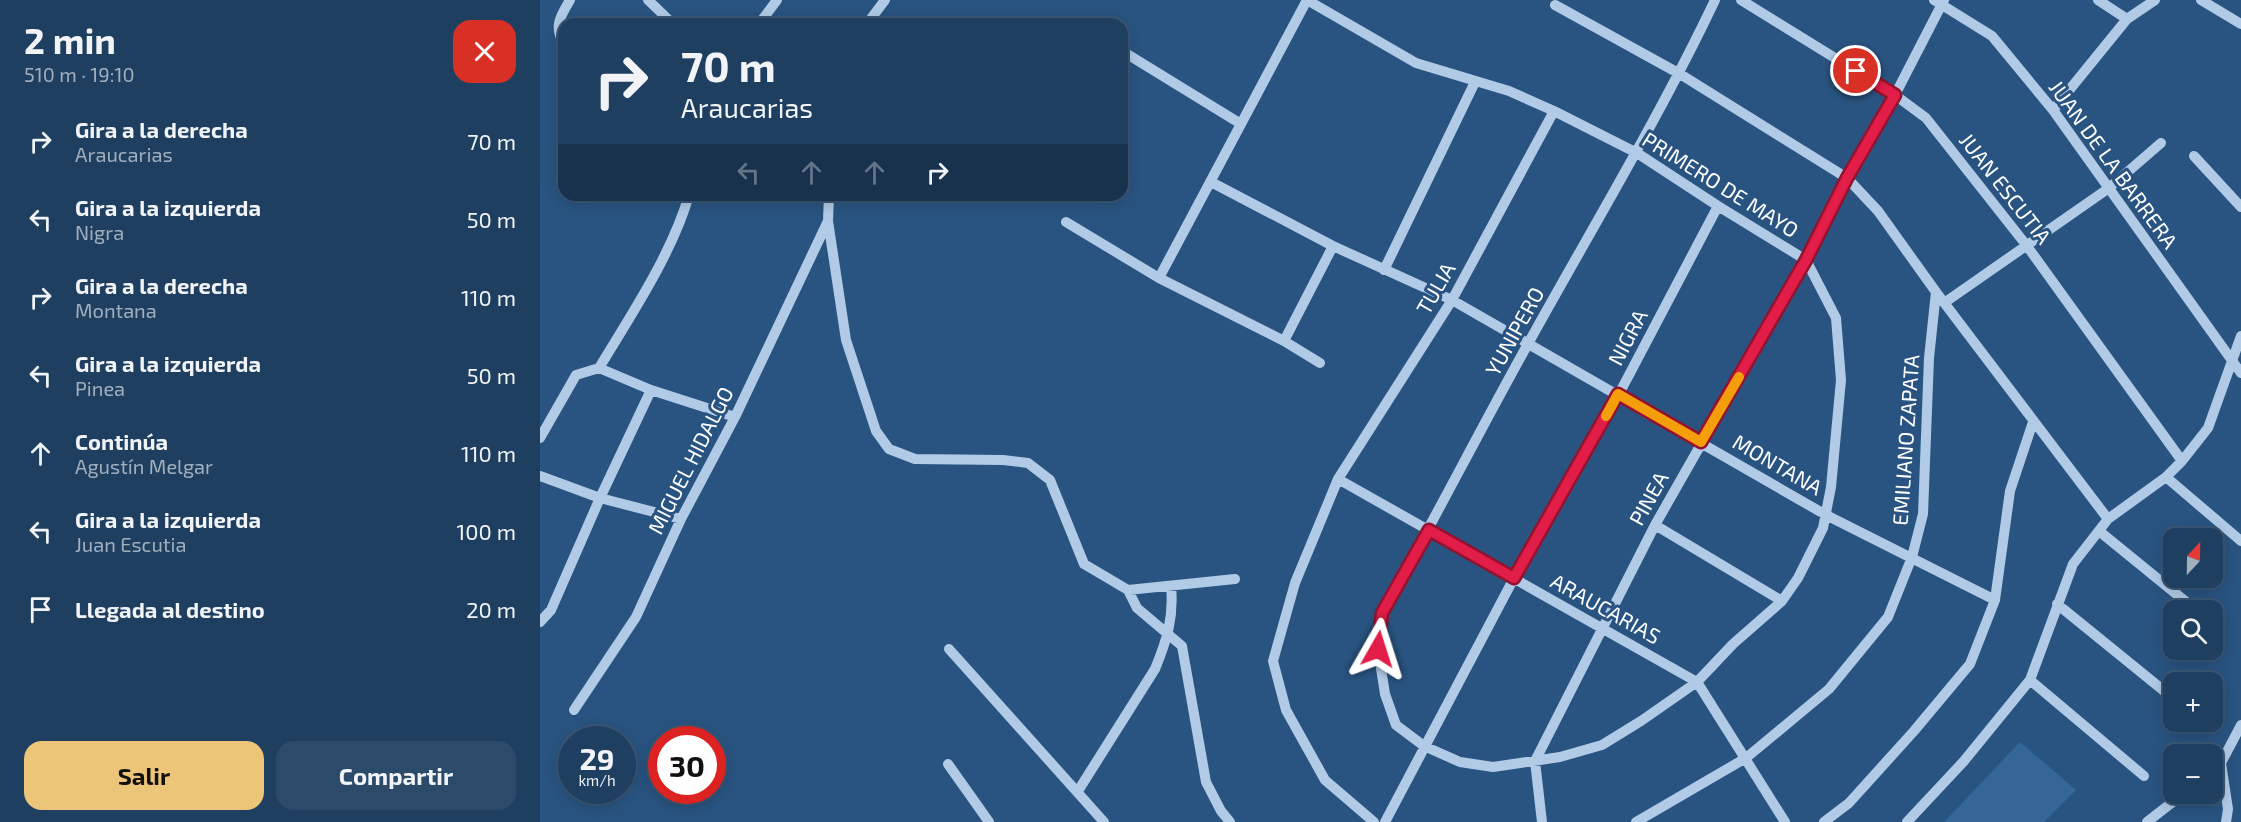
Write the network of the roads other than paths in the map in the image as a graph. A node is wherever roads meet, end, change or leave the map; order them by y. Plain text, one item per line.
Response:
1 (570, 0) edge
2 (648, 0) edge
3 (885, 0) edge
4 (1307, 0) edge
5 (1715, 0) edge
6 (1741, 0) edge
7 (2098, 0) edge
8 (2155, 0) edge
9 (2201, 0) edge
10 (778, 1) edge
11 (1940, 2) edge
12 (1555, 5) dead end
13 (560, 18) edge
14 (667, 18) edge
15 (764, 18) edge
16 (872, 18) edge
17 (2127, 19) junction
18 (2241, 24) edge
19 (1128, 55) edge
20 (1680, 74) junction
21 (1474, 82) junction
22 (1895, 95) junction
23 (2052, 110) junction
24 (1554, 111) junction
25 (1241, 124) junction
26 (2161, 143) dead end
27 (1637, 153) junction
28 (2194, 156) dead end
29 (1847, 178) junction
30 (1211, 182) junction
31 (2109, 188) junction
32 (688, 201) edge
33 (829, 201) edge
34 (1718, 206) junction
35 (2241, 207) edge
36 (828, 221) junction
37 (1066, 222) dead end
38 (1333, 246) junction
39 (2027, 246) junction
40 (1806, 260) junction
41 (1384, 270) junction
42 (1159, 278) junction
43 (1936, 292) junction
44 (1452, 300) junction
45 (1944, 303) junction
46 (2241, 336) edge
47 (1284, 341) junction
48 (1529, 342) junction
49 (2232, 357) junction
50 (1320, 363) dead end
51 (599, 368) junction
52 (2241, 373) edge
53 (651, 390) junction
54 (1618, 394) junction
55 (735, 417) junction
56 (2033, 422) junction
57 (540, 438) edge
58 (1701, 442) junction
59 (2182, 461) junction
60 (540, 476) edge
61 (2166, 477) junction
62 (1338, 479) junction
63 (600, 498) junction
64 (1826, 515) junction
65 (681, 519) junction
66 (2108, 519) junction
67 (1655, 525) junction
68 (1429, 530) junction
69 (2099, 531) junction
70 (2241, 541) edge
71 (1912, 557) junction
72 (1514, 578) junction
73 (1235, 579) dead end
74 (1171, 586) junction
75 (1128, 590) junction
76 (1995, 600) junction
77 (2184, 600) edge
78 (1782, 601) junction
79 (2057, 604) junction
80 (540, 622) edge
81 (1601, 628) junction
82 (1168, 633) junction
83 (949, 649) dead end
84 (2030, 680) junction
85 (1697, 682) junction
86 (2163, 690) edge
87 (574, 710) dead end
88 (2241, 725) edge
89 (1424, 746) junction
90 (2223, 756) edge
91 (1746, 758) junction
92 (1535, 761) junction
93 (948, 764) dead end
94 (2144, 776) dead end
95 (2223, 788) edge
96 (1078, 791) junction
97 (2170, 804) edge
98 (989, 822) edge
99 (1104, 822) edge
100 (1230, 822) edge
101 (1374, 822) edge
102 (1385, 822) edge
103 (1542, 822) edge
104 (1636, 822) edge
105 (1785, 822) edge
106 (1824, 822) edge
107 (1907, 822) edge
108 (2147, 822) edge
109 (2226, 822) edge

1 - 13 street
2 - 14 street
3 - 16 street
4 - 21 street, PRIMERO DE MAYO
4 - 25 street
5 - 20 street, YUNIPERO
6 - 22 street, JUAN ESCUTIA
7 - 17 street
8 - 17 street
9 - 18 street
10 - 15 street
11 - 22 street, PINEA
11 - 23 street, JUAN DE LA BARRERA
12 - 20 street
17 - 23 street
19 - 25 street
20 - 27 street, YUNIPERO
20 - 29 street
21 - 24 street, PRIMERO DE MAYO
21 - 41 street
22 - 29 street, PINEA
22 - 39 street, JUAN ESCUTIA
23 - 31 street, JUAN DE LA BARRERA
24 - 27 street, PRIMERO DE MAYO
24 - 44 street, TULIA
25 - 30 street
26 - 31 street
27 - 34 street, PRIMERO DE MAYO
27 - 48 street, YUNIPERO
28 - 35 street
29 - 40 street, PINEA
29 - 43 street
30 - 38 street, MONTANA
30 - 42 street
31 - 39 street
31 - 49 street, JUAN DE LA BARRERA
32 - 51 street
33 - 36 street
34 - 40 street, PRIMERO DE MAYO
34 - 54 street, NIGRA
36 - 55 street, MIGUEL HIDALGO
36 - 75 street
37 - 42 street
38 - 41 street, MONTANA
38 - 47 street
39 - 45 street
39 - 59 street, JUAN ESCUTIA
40 - 58 street, PINEA
40 - 64 street, PRIMERO DE MAYO
41 - 44 street, MONTANA
42 - 47 street
43 - 45 street
43 - 71 street, EMILIANO ZAPATA
44 - 48 street, MONTANA
44 - 62 street, TULIA
45 - 56 street
46 - 49 street
47 - 50 street
48 - 54 street, MONTANA
48 - 68 street, YUNIPERO
49 - 52 street, JUAN DE LA BARRERA
49 - 59 street
51 - 53 street
51 - 57 street
53 - 55 street
53 - 63 street
54 - 58 street, MONTANA
54 - 72 street, NIGRA
55 - 65 street, MIGUEL HIDALGO
56 - 66 street
56 - 76 street
58 - 64 street, MONTANA
58 - 67 street, PINEA
59 - 61 street
60 - 63 street
61 - 66 street
61 - 70 street
62 - 68 street, ARAUCARIAS
62 - 101 street
63 - 65 street
63 - 80 street
64 - 71 street, MONTANA
64 - 78 street, PRIMERO DE MAYO
65 - 87 street, MIGUEL HIDALGO
66 - 69 street
67 - 78 street
67 - 81 street, PINEA
68 - 72 street, ARAUCARIAS
68 - 89 street, YUNIPERO
69 - 77 street
69 - 79 street
71 - 76 street, MONTANA
71 - 91 street, EMILIANO ZAPATA
72 - 81 street, ARAUCARIAS
72 - 89 street, NIGRA
73 - 74 street
74 - 75 street
74 - 82 street
75 - 82 street
76 - 106 street
78 - 85 street, PRIMERO DE MAYO
79 - 84 street
79 - 86 street
81 - 85 street, ARAUCARIAS
81 - 92 street, PINEA
82 - 96 street
82 - 100 street
83 - 96 street
84 - 94 street
84 - 107 street
85 - 91 street
85 - 92 street, PRIMERO DE MAYO
88 - 90 street
89 - 92 street, PRIMERO DE MAYO
89 - 102 street, NIGRA
91 - 104 street, EMILIANO ZAPATA
91 - 105 street
92 - 103 street
93 - 98 street
95 - 109 street
96 - 99 street
97 - 108 street

